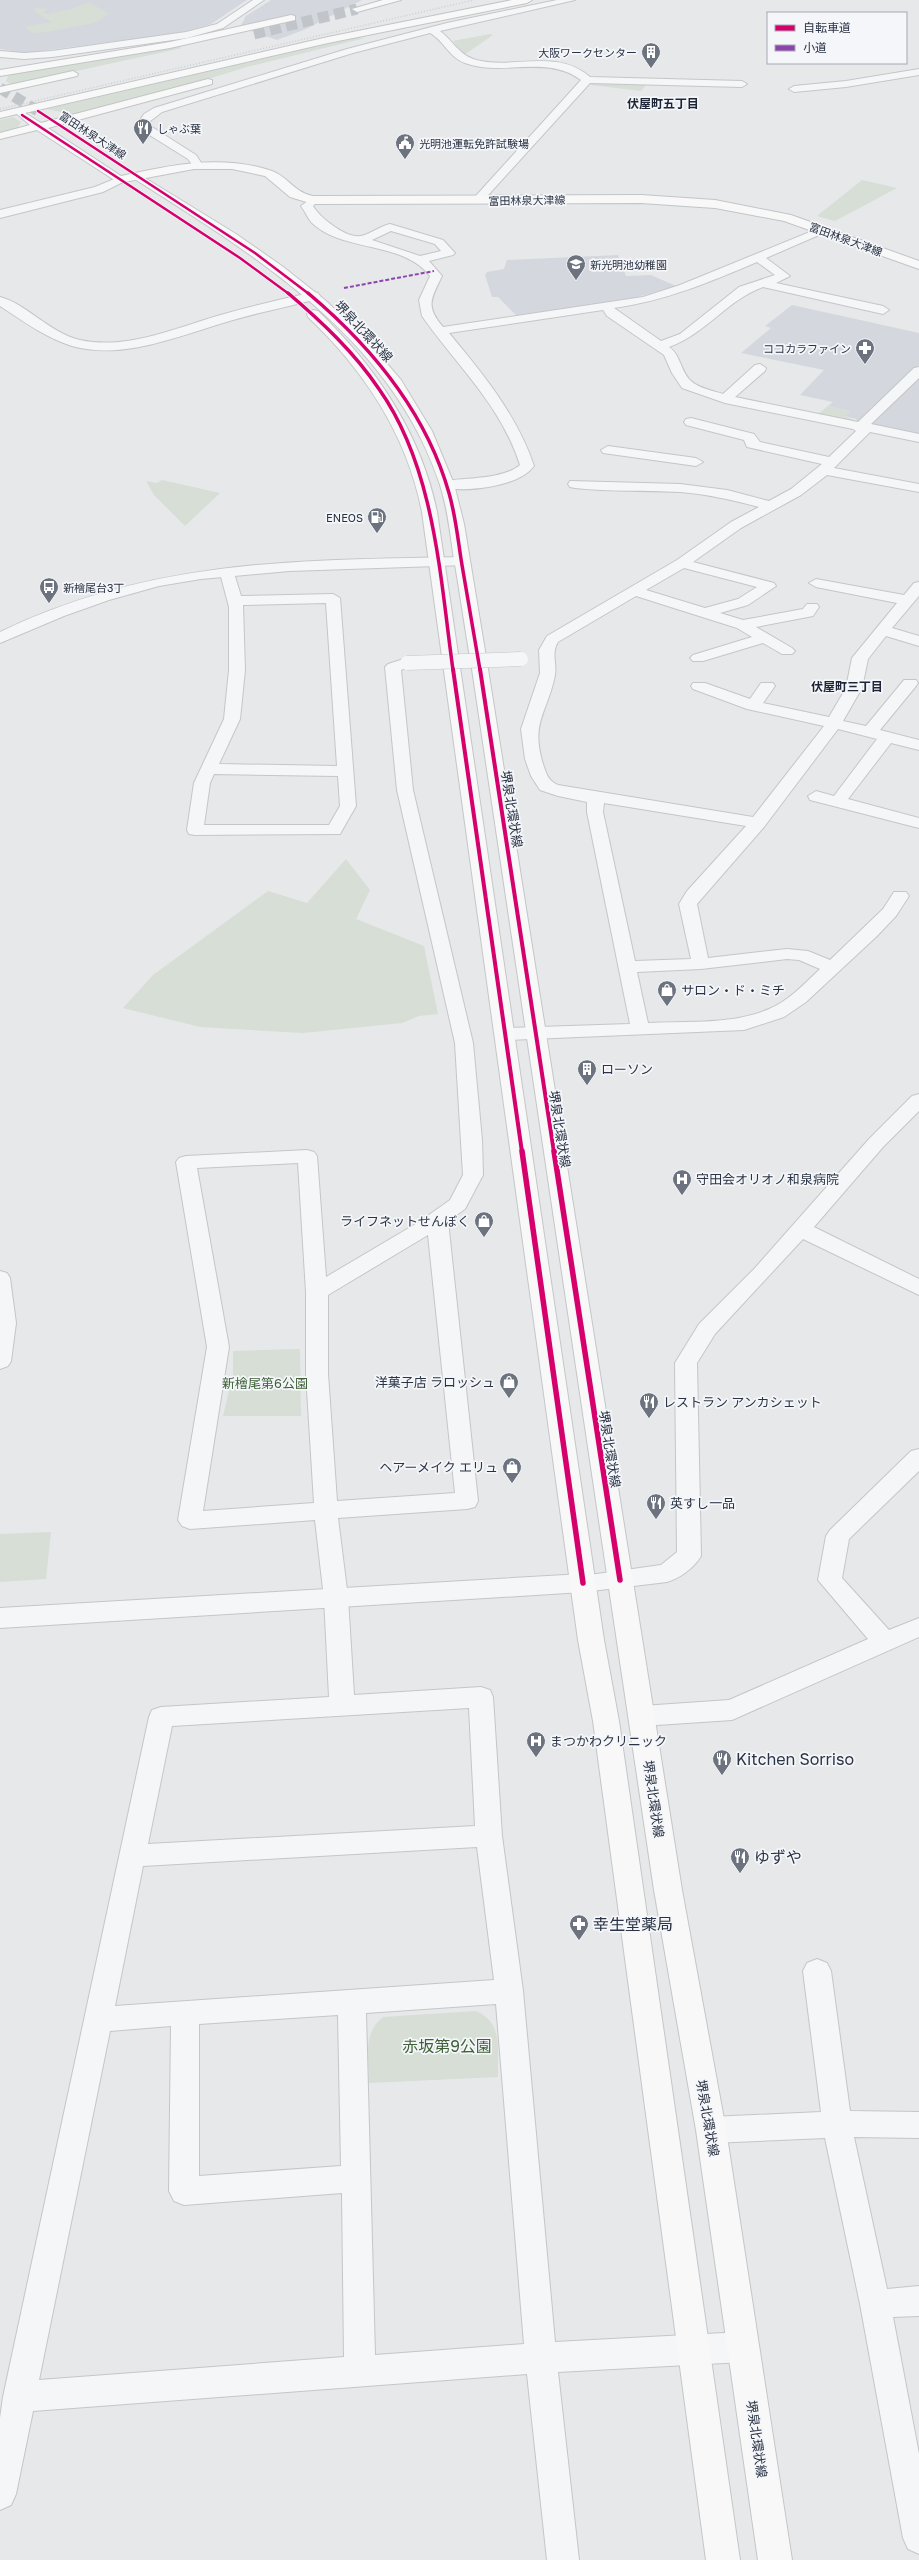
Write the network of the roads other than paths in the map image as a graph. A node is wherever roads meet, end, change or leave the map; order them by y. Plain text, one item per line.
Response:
1 (259, 0) edge
2 (396, 0) edge
3 (527, 0) edge
4 (570, 0) edge
5 (357, 9) tunnel mouth
6 (468, 14) junction
7 (291, 18) dead end
8 (432, 30) junction
9 (254, 34) tunnel mouth
10 (0, 54) edge
11 (107, 66) dead end
12 (244, 70) dead end
13 (84, 72) dead end
14 (919, 72) edge
15 (0, 73) edge
16 (222, 77) dead end
17 (587, 80) junction
18 (742, 84) dead end
19 (794, 89) dead end
20 (0, 90) edge
21 (38, 111) tunnel mouth
22 (0, 115) edge
23 (22, 115) tunnel mouth
24 (55, 122) junction
25 (41, 127) junction
26 (0, 136) edge
27 (197, 164) junction
28 (137, 176) junction
29 (119, 180) junction
30 (313, 200) junction
31 (477, 201) junction
32 (0, 206) edge
33 (0, 214) edge
34 (822, 230) junction
35 (360, 241) junction
36 (758, 257) junction
37 (421, 259) junction
38 (919, 265) edge
39 (762, 283) junction
40 (305, 297) junction
41 (0, 301) edge
42 (606, 306) junction
43 (883, 310) dead end
44 (440, 331) junction
45 (660, 346) junction
46 (736, 370) dead end
47 (919, 371) edge
48 (725, 399) junction
49 (691, 422) dead end
50 (862, 428) junction
51 (919, 438) edge
52 (608, 450) dead end
53 (696, 462) dead end
54 (828, 466) junction
55 (659, 471) junction
56 (447, 484) junction
57 (576, 484) dead end
58 (919, 488) edge
59 (772, 506) junction
60 (462, 562) junction
61 (438, 563) junction
62 (682, 563) junction
63 (227, 573) junction
64 (816, 583) dead end
65 (634, 591) junction
66 (915, 594) edge
67 (236, 601) junction
68 (812, 607) dead end
69 (705, 613) junction
70 (742, 625) junction
71 (882, 630) junction
72 (0, 638) edge
73 (765, 638) junction
74 (919, 641) edge
75 (787, 651) dead end
76 (545, 658) junction
77 (698, 658) dead end
78 (910, 683) dead end
79 (698, 686) dead end
80 (767, 686) dead end
81 (754, 706) junction
82 (834, 723) junction
83 (870, 732) junction
84 (888, 736) junction
85 (919, 745) edge
86 (208, 769) junction
87 (346, 770) junction
88 (816, 796) dead end
89 (596, 798) junction
90 (838, 801) junction
91 (758, 823) junction
92 (919, 823) edge
93 (900, 896) dead end
94 (701, 964) junction
95 (627, 967) junction
96 (832, 968) junction
97 (640, 1029) junction
98 (534, 1033) junction
99 (506, 1034) junction
100 (919, 1100) edge
101 (437, 1218) junction
102 (801, 1229) junction
103 (0, 1278) edge
104 (919, 1288) edge
105 (317, 1292) junction
106 (0, 1361) edge
107 (919, 1457) edge
108 (326, 1511) junction
109 (620, 1580) junction
110 (583, 1583) junction
111 (336, 1598) junction
112 (0, 1618) edge
113 (919, 1627) edge
114 (885, 1642) junction
115 (342, 1707) junction
116 (642, 1716) junction
117 (489, 1836) junction
118 (132, 1856) junction
119 (817, 1971) dead end
120 (508, 1991) junction
121 (352, 2002) junction
122 (185, 2013) junction
123 (100, 2019) junction
124 (836, 2124) junction
125 (919, 2125) edge
126 (711, 2130) junction
127 (356, 2178) junction
128 (919, 2301) edge
129 (875, 2304) junction
130 (743, 2348) junction
131 (693, 2350) junction
132 (541, 2358) junction
133 (360, 2371) junction
134 (19, 2397) junction
135 (0, 2494) edge
136 (919, 2538) edge
137 (563, 2560) edge
138 (723, 2560) edge
139 (775, 2560) edge

1 - 10 street
2 - 5 main road
3 - 6 main road, 富田林泉大津線
4 - 8 street
6 - 12 main road
6 - 22 main road, 富田林泉大津線
7 - 15 main road
8 - 17 street
8 - 27 street
9 - 11 main road
13 - 20 main road
14 - 19 street
16 - 24 main road
17 - 18 street
17 - 31 street
21 - 24 main road, 富田林泉大津線
23 - 25 main road, 富田林泉大津線
24 - 25 main road
24 - 28 main road, 富田林泉大津線
25 - 26 main road
25 - 29 main road, 富田林泉大津線
27 - 28 main road, 富田林泉大津線
27 - 30 main road, 富田林泉大津線
28 - 29 main road, 富田林泉大津線
28 - 40 main road, 堺泉北環状線
29 - 32 street
29 - 33 street
29 - 40 main road, 堺泉北環状線
30 - 31 main road, 富田林泉大津線
30 - 35 street
31 - 34 main road, 富田林泉大津線
34 - 36 street
34 - 38 main road, 富田林泉大津線
35 - 37 street
35 - 37 street
36 - 39 street
36 - 42 street
37 - 44 street
39 - 43 street
39 - 45 street
40 - 41 street
40 - 56 main road, 堺泉北環状線
40 - 61 main road, 堺泉北環状線
42 - 44 street
42 - 45 street
44 - 56 street
45 - 48 street
46 - 48 street
47 - 50 street
48 - 50 street
49 - 54 street
50 - 51 street
50 - 54 street
52 - 55 street
53 - 55 street
54 - 58 street
54 - 59 street
55 - 57 street
55 - 59 street
56 - 60 main road, 堺泉北環状線
59 - 62 street
60 - 61 street
60 - 98 main road, 堺泉北環状線
61 - 63 street
61 - 99 main road, 堺泉北環状線
62 - 65 street
62 - 69 street
63 - 67 street
63 - 72 street
64 - 66 street
65 - 69 street
65 - 76 street
66 - 71 street
67 - 86 street
67 - 87 street
68 - 70 street
69 - 70 street
70 - 73 street
71 - 74 street
71 - 82 street
73 - 75 street
73 - 77 street
76 - 89 street
76 - 101 street, bridge
78 - 83 street
79 - 81 street
80 - 81 street
81 - 82 street
82 - 83 street
82 - 91 street
83 - 84 street
84 - 85 street
84 - 90 street
86 - 87 street
86 - 87 street
88 - 90 street
89 - 91 street
89 - 95 street
90 - 92 street
91 - 94 street
93 - 96 street
94 - 95 street
94 - 96 street
95 - 97 street
96 - 97 street
97 - 98 street
98 - 99 street
98 - 109 main road, 堺泉北環状線
99 - 110 main road, 堺泉北環状線
100 - 102 street
101 - 105 street
101 - 108 street
102 - 104 street
102 - 109 street
103 - 106 street
105 - 108 street
105 - 108 street
107 - 114 street
108 - 111 street
109 - 110 street
109 - 116 main road, 堺泉北環状線
110 - 111 street
110 - 131 main road, 堺泉北環状線
111 - 112 street
111 - 115 street
113 - 114 street
114 - 116 street
115 - 117 street
115 - 118 street
116 - 126 main road, 堺泉北環状線
117 - 118 street
117 - 120 street
118 - 123 street
119 - 124 street
120 - 121 street
120 - 132 street
121 - 122 street
121 - 127 street
122 - 123 street
122 - 127 street
123 - 134 street
124 - 125 street
124 - 126 street
124 - 129 street
126 - 130 main road, 堺泉北環状線
127 - 133 street
128 - 129 street
129 - 136 street
130 - 131 street
130 - 139 main road, 堺泉北環状線
131 - 132 street
131 - 138 main road, 堺泉北環状線
132 - 133 street
132 - 137 street
133 - 134 street
134 - 135 street

